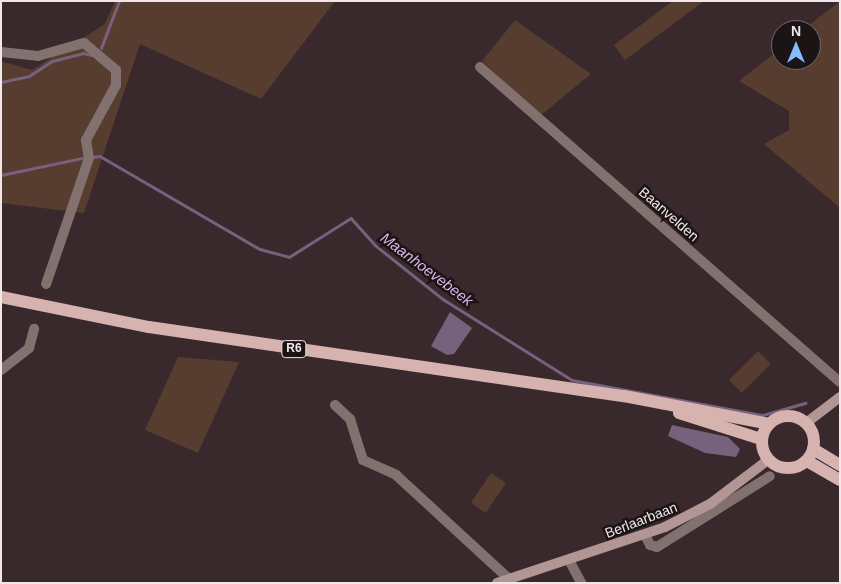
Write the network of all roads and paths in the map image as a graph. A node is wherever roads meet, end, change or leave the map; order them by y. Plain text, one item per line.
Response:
1 (1, 52) edge
2 (480, 67) dead end
3 (46, 284) dead end
4 (1, 297) edge
5 (34, 329) dead end
6 (1, 370) edge
7 (840, 382) edge
8 (589, 393) junction
9 (840, 397) edge
10 (335, 405) dead end
11 (806, 423) junction
12 (769, 424) junction
13 (761, 439) junction
14 (814, 449) junction
15 (768, 460) junction
16 (807, 461) junction
17 (840, 465) edge
18 (770, 476) dead end
19 (840, 480) edge
20 (645, 535) junction
21 (569, 560) junction
22 (509, 579) junction
23 (497, 583) edge
24 (581, 583) edge

1 - 3 street
2 - 7 street, Baanvelden
4 - 8 main road, R6
5 - 6 street
8 - 12 main road, R6
8 - 13 main road, R6
9 - 11 street
10 - 22 street
11 - 12 main road, R6
11 - 14 main road
12 - 13 main road
13 - 15 main road
14 - 16 main road
14 - 17 main road
15 - 16 main road
15 - 20 street, Berlaarbaan
16 - 19 main road
18 - 20 street
20 - 21 street, Berlaarbaan
21 - 22 street, Berlaarbaan
21 - 24 street
22 - 23 street, Berlaarbaan

